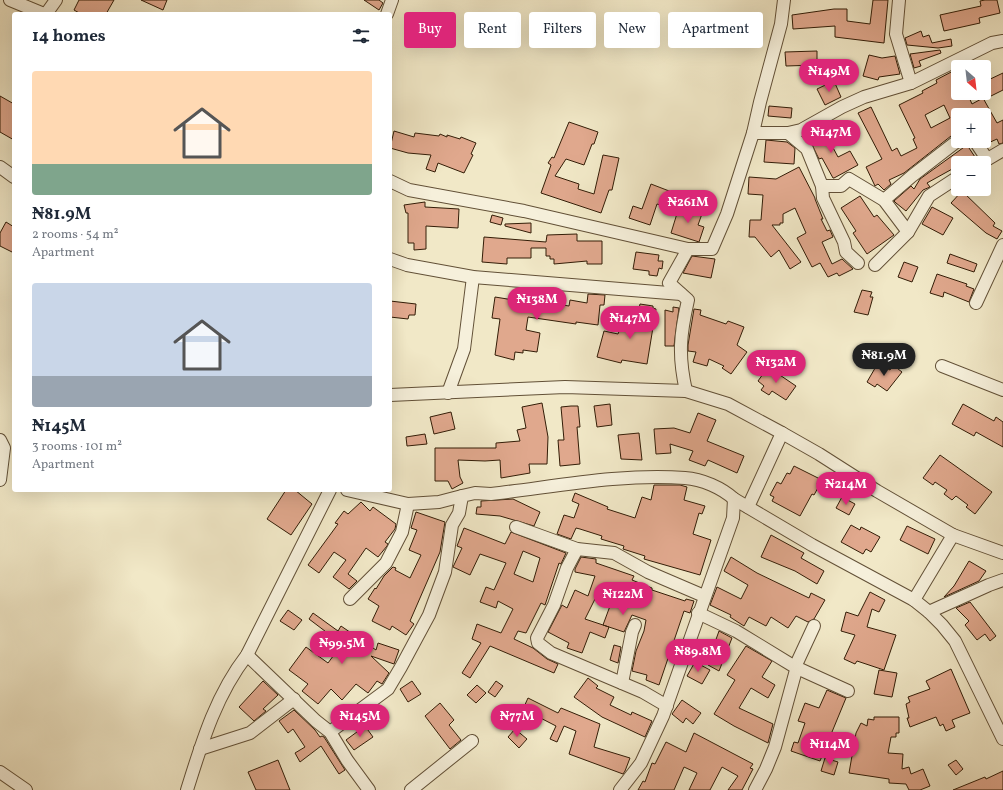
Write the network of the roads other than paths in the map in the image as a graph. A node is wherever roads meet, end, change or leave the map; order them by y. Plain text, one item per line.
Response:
1 (10, 0) edge
2 (56, 0) edge
3 (392, 0) edge
4 (784, 0) edge
5 (899, 0) edge
6 (40, 12) edge
7 (47, 12) edge
8 (388, 12) edge
9 (1003, 41) edge
10 (911, 82) junction
11 (788, 133) junction
12 (753, 134) junction
13 (951, 147) edge
14 (1003, 150) edge
15 (991, 157) edge
16 (0, 166) edge
17 (12, 175) edge
18 (392, 182) edge
19 (951, 182) edge
20 (822, 186) junction
21 (884, 200) junction
22 (908, 232) junction
23 (1003, 246) edge
24 (688, 249) junction
25 (392, 260) edge
26 (858, 263) dead end
27 (875, 265) dead end
28 (473, 277) junction
29 (681, 294) junction
30 (976, 303) dead end
31 (942, 366) dead end
32 (1003, 390) edge
33 (686, 391) junction
34 (448, 393) junction
35 (392, 395) edge
36 (782, 433) junction
37 (0, 440) edge
38 (0, 480) edge
39 (329, 492) edge
40 (356, 492) edge
41 (462, 496) junction
42 (734, 499) junction
43 (408, 504) junction
44 (748, 507) junction
45 (516, 527) dead end
46 (953, 535) junction
47 (577, 549) junction
48 (1003, 553) edge
49 (1003, 580) edge
50 (704, 596) junction
51 (350, 599) dead end
52 (914, 600) junction
53 (929, 612) junction
54 (698, 613) junction
55 (635, 624) dead end
56 (814, 626) dead end
57 (247, 655) junction
58 (795, 667) junction
59 (622, 683) junction
60 (848, 691) dead end
61 (294, 699) junction
62 (667, 706) junction
63 (330, 732) junction
64 (1003, 738) edge
65 (472, 741) dead end
66 (200, 749) junction
67 (0, 772) edge
68 (26, 790) edge
69 (187, 790) edge
70 (369, 790) edge
71 (411, 790) edge
72 (620, 790) edge
73 (755, 790) edge

1 - 6 street
2 - 7 street
3 - 8 street
4 - 12 street
5 - 10 street
9 - 10 street
10 - 11 street
11 - 12 street
11 - 20 street
12 - 24 street
13 - 21 street
14 - 15 street
16 - 17 street
18 - 24 street
19 - 22 street
20 - 21 street
20 - 26 street
21 - 22 street
22 - 27 street
23 - 30 street
24 - 29 street
25 - 28 street
28 - 29 street
28 - 34 street
29 - 33 street
31 - 32 street
33 - 34 street
33 - 36 street
34 - 35 street
36 - 44 street
36 - 46 street
37 - 38 street
39 - 57 street
40 - 43 street
41 - 42 street
41 - 43 street
41 - 63 street
42 - 44 street
42 - 50 street
43 - 51 street
44 - 52 street
45 - 47 street
46 - 48 street
46 - 52 street
47 - 50 street
47 - 59 street
49 - 53 street
50 - 54 street
52 - 53 street
53 - 64 street
54 - 58 street
54 - 62 street
55 - 59 street
56 - 58 street
57 - 61 street
57 - 66 street
58 - 60 street
58 - 73 street
59 - 62 street
61 - 63 street
61 - 66 street
62 - 72 street
63 - 70 street
65 - 71 street
66 - 69 street
67 - 68 street

